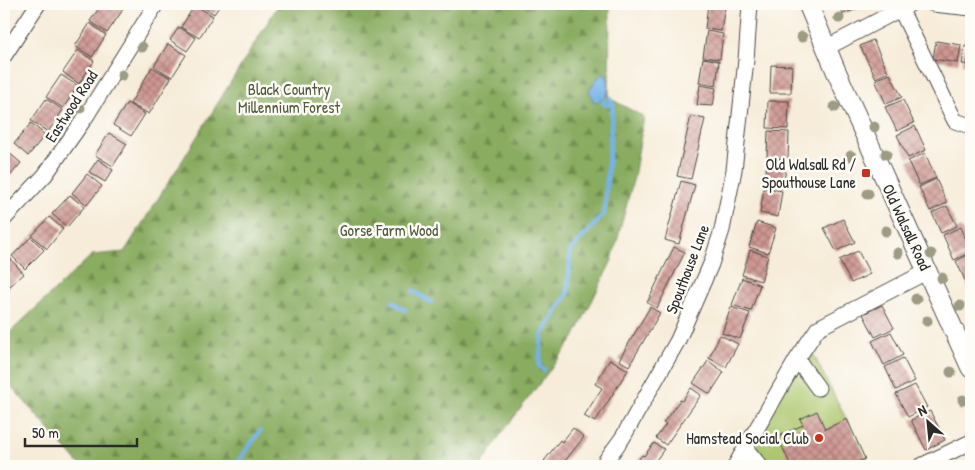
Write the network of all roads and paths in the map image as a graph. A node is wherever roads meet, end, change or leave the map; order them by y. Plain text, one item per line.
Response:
1 (38, 4) edge
2 (156, 4) edge
3 (750, 4) edge
4 (808, 4) edge
5 (933, 4) edge
6 (903, 5) edge
7 (971, 8) edge
8 (826, 48) junction
9 (4, 56) edge
10 (971, 126) edge
11 (4, 220) edge
12 (928, 271) junction
13 (797, 359) junction
14 (971, 368) edge
15 (818, 388) dead end
16 (971, 442) edge
17 (746, 449) junction
18 (602, 466) edge
19 (735, 466) edge
20 (760, 466) edge
21 (920, 466) edge

1 - 9 street
2 - 11 street, Eastwood Road
3 - 18 street, Spouthouse Lane
4 - 8 main road, Old Walsall Road
5 - 7 street
6 - 8 street
6 - 10 street
8 - 12 main road, Old Walsall Road
12 - 13 street
12 - 14 main road, Old Walsall Road
13 - 15 street
13 - 17 street
16 - 21 street
17 - 19 street
17 - 20 street

